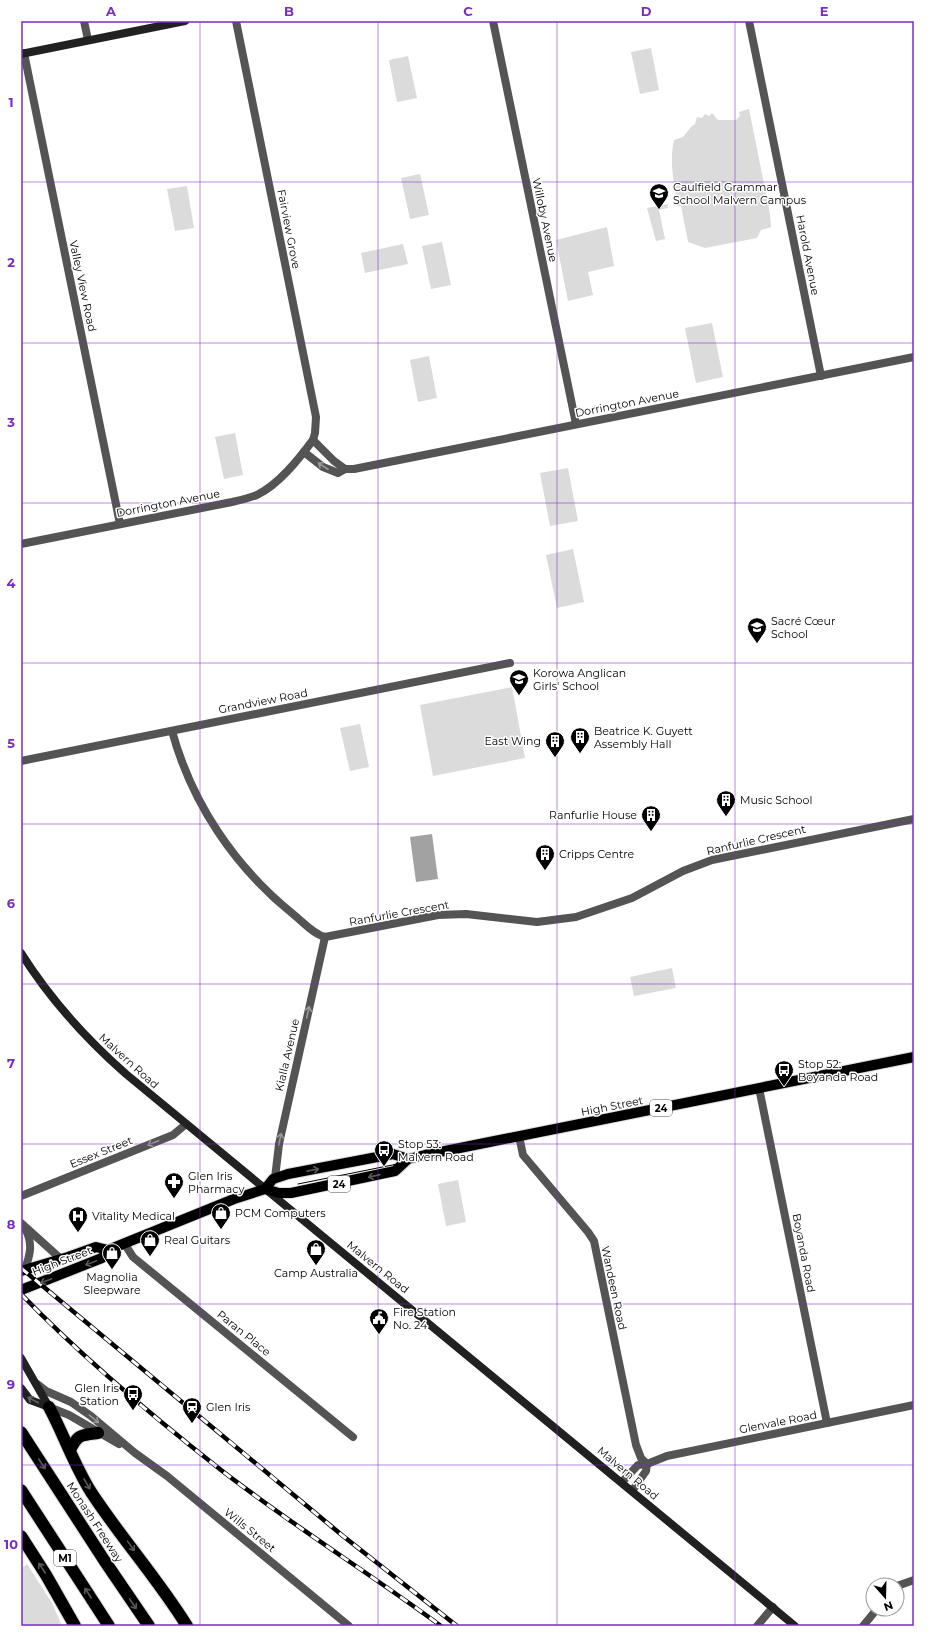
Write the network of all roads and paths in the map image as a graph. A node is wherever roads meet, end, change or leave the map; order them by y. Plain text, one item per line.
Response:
1 (84, 21) edge
2 (185, 21) edge
3 (236, 21) edge
4 (493, 21) edge
5 (749, 21) edge
6 (88, 40) junction
7 (22, 53) edge
8 (914, 357) edge
9 (821, 376) junction
10 (576, 424) junction
11 (312, 440) junction
12 (304, 452) junction
13 (345, 469) junction
14 (120, 524) junction
15 (21, 544) edge
16 (510, 662) dead end
17 (172, 731) junction
18 (21, 761) edge
19 (914, 819) edge
20 (325, 937) junction
21 (21, 953) edge
22 (914, 1057) edge
23 (759, 1088) junction
24 (186, 1124) junction
25 (518, 1136) junction
26 (408, 1159) junction
27 (275, 1178) junction
28 (265, 1189) junction
29 (21, 1196) edge
30 (23, 1226) edge
31 (124, 1243) junction
32 (108, 1250) junction
33 (61, 1259) junction
34 (23, 1270) edge
35 (21, 1290) edge
36 (21, 1358) edge
37 (37, 1384) junction
38 (21, 1388) edge
39 (914, 1405) edge
40 (49, 1407) junction
41 (827, 1423) junction
42 (21, 1432) edge
43 (98, 1433) junction
44 (353, 1438) dead end
45 (70, 1450) junction
46 (135, 1453) junction
47 (647, 1464) junction
48 (622, 1482) junction
49 (21, 1490) edge
50 (632, 1491) junction
51 (21, 1536) edge
52 (773, 1607) junction
53 (870, 1617) edge
54 (75, 1626) edge
55 (109, 1626) edge
56 (149, 1626) edge
57 (187, 1626) edge
58 (349, 1626) edge
59 (757, 1626) edge
60 (795, 1626) edge
61 (863, 1626) edge

1 - 6 street
2 - 6 main road
3 - 11 street, Fairview Grove
4 - 10 street, Willoby Avenue
5 - 9 street, Harold Avenue
6 - 7 main road
7 - 14 street, Valley View Road
8 - 9 street, Dorrington Avenue
9 - 10 street, Dorrington Avenue
10 - 13 street, Dorrington Avenue
11 - 12 street, Dorrington Avenue
11 - 13 street
13 -> 12 street, Dorrington Avenue
12 - 14 street, Dorrington Avenue
14 - 15 street, Dorrington Avenue
16 - 17 street, Grandview Road
17 - 18 street, Grandview Road
17 - 20 street
19 - 20 street, Ranfurlie Crescent
27 -> 20 street, Kialla Avenue
21 - 24 main road, Malvern Road
22 - 23 main road, High Street / 24
23 - 25 main road, High Street / 24
23 - 41 street, Boyanda Road
24 - 28 main road, Malvern Road
24 -> 29 street, Essex Street
25 - 26 main road, High Street / 24
25 - 47 street, Wandeen Road
27 -> 26 main road, High Street / 24
26 -> 28 main road, High Street / 24
27 - 28 main road
28 - 31 main road, High Street / 24
28 - 48 main road, Malvern Road
30 - 33 street
30 - 34 street
31 - 32 main road, High Street / 24
31 - 44 street, Paran Place
32 - 33 main road, High Street / 24
32 -> 35 main road, High Street / 24
33 - 34 main road, High Street / 24
36 - 37 main road, Wills Street
37 - 40 main road, Wills Street
37 -> 46 street, Wills Street
40 -> 38 main road, Wills Street
39 - 41 street, Glenvale Road
40 - 43 street, Wills Street
40 - 45 highway
41 - 47 street, Glenvale Road
42 -> 56 highway, Monash Freeway
43 - 45 highway
43 - 46 street, Wills Street
45 -> 57 highway
46 - 58 street, Wills Street
47 - 48 street, Glenvale Road
47 - 50 street
48 - 50 main road, Malvern Road
55 -> 49 highway, M1
50 - 52 main road, Malvern Road
54 -> 51 highway
52 - 59 street
52 - 60 main road, Malvern Road
53 - 61 street

